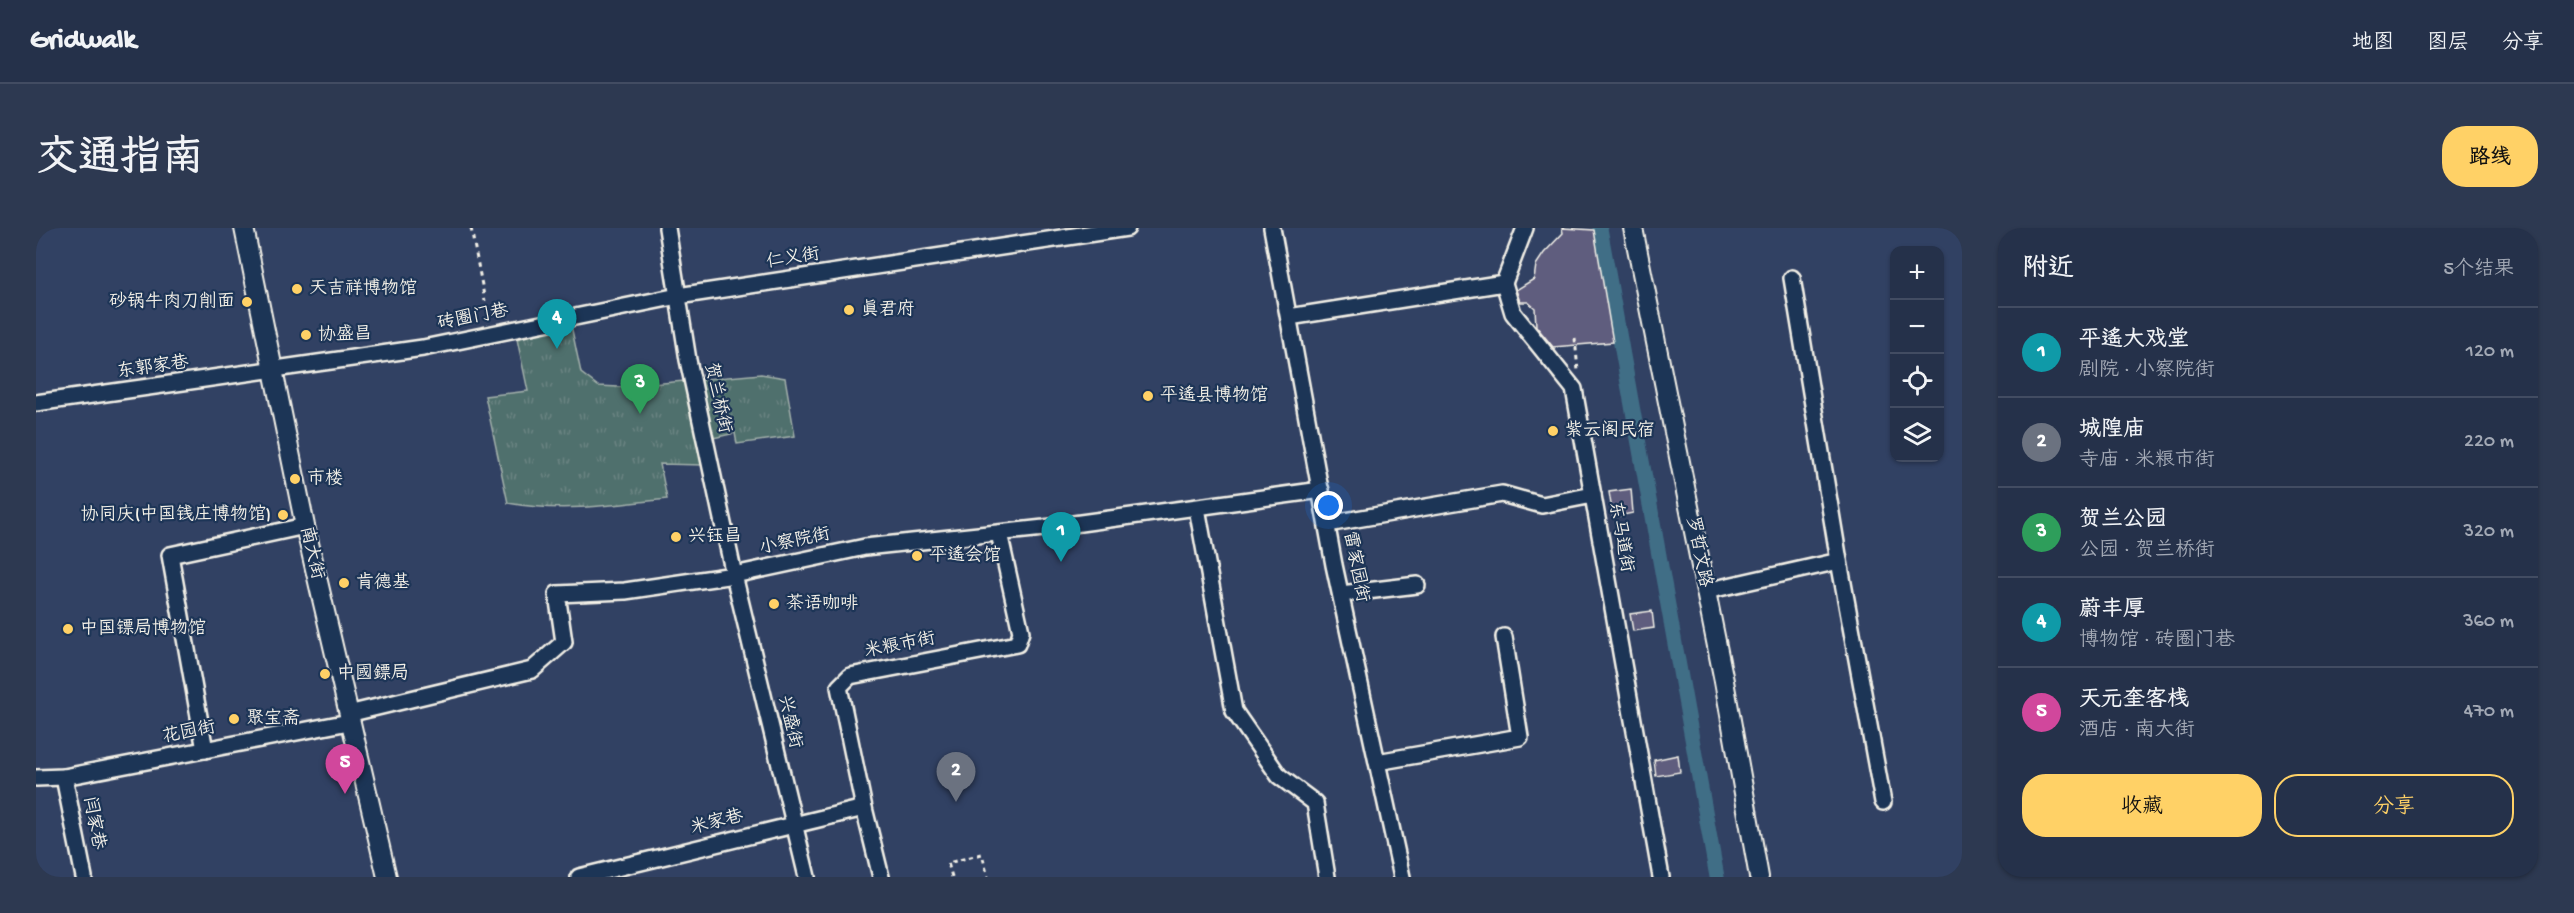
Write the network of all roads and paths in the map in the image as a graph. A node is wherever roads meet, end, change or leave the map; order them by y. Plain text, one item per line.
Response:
1 (244, 228) edge
2 (471, 228) edge
3 (668, 228) edge
4 (1127, 228) edge
5 (1272, 228) edge
6 (1525, 228) edge
7 (1633, 228) edge
8 (1792, 278) dead end
9 (1504, 283) junction
10 (678, 296) junction
11 (485, 301) dead end
12 (1288, 317) junction
13 (1575, 338) dead end
14 (275, 370) junction
15 (1574, 389) junction
16 (36, 403) edge
17 (1321, 490) junction
18 (1593, 495) junction
19 (1197, 508) junction
20 (1327, 524) junction
21 (305, 526) junction
22 (999, 532) junction
23 (1839, 561) junction
24 (734, 575) junction
25 (1417, 585) dead end
26 (1706, 591) junction
27 (1341, 594) junction
28 (1504, 637) dead end
29 (349, 718) junction
30 (205, 750) junction
31 (1377, 762) junction
32 (64, 777) junction
33 (36, 778) edge
34 (1883, 802) dead end
35 (864, 808) junction
36 (794, 825) junction
37 (988, 876) edge
38 (84, 877) edge
39 (387, 877) edge
40 (579, 877) edge
41 (807, 877) edge
42 (881, 877) edge
43 (952, 877) edge
44 (981, 877) edge
45 (1327, 877) edge
46 (1402, 877) edge
47 (1660, 877) edge
48 (1758, 877) edge

1 - 14 street, 南大街
2 - 11 path
3 - 10 street, 贺兰桥街
4 - 10 street, 仁义街
5 - 12 street, 雷家园街
6 - 9 street
7 - 26 street, 罗哲文路
8 - 23 street
9 - 12 street
9 - 15 street, 东马道街
10 - 14 street, 砖圈门巷
10 - 24 street, 贺兰桥街
12 - 17 street, 雷家园街
13 - 15 path
14 - 16 street, 东郭家巷
14 - 21 street, 南大街
15 - 18 street, 东马道街
17 - 19 street, 小察院街
17 - 20 street, 雷家园街
18 - 20 street
18 - 47 street, 东马道街
19 - 22 street, 小察院街
19 - 45 street
20 - 27 street, 雷家园街
21 - 29 street, 南大街
21 - 30 street
22 - 24 street, 小察院街
22 - 35 street, 米粮市街
23 - 26 street
23 - 34 street
24 - 29 street, 小察院街
24 - 36 street, 兴盛街
25 - 27 street
26 - 48 street, 罗哲文路
27 - 31 street, 雷家园街
28 - 31 street
29 - 30 street, 花园街
29 - 39 street, 南大街
30 - 32 street, 花园街
31 - 46 street, 雷家园街
32 - 33 street, 花园街
32 - 38 street, 闫家巷
35 - 36 street, 米家巷
35 - 42 street, 米粮市街
36 - 40 street, 米家巷
36 - 41 street, 兴盛街
37 - 43 path
37 - 44 path

